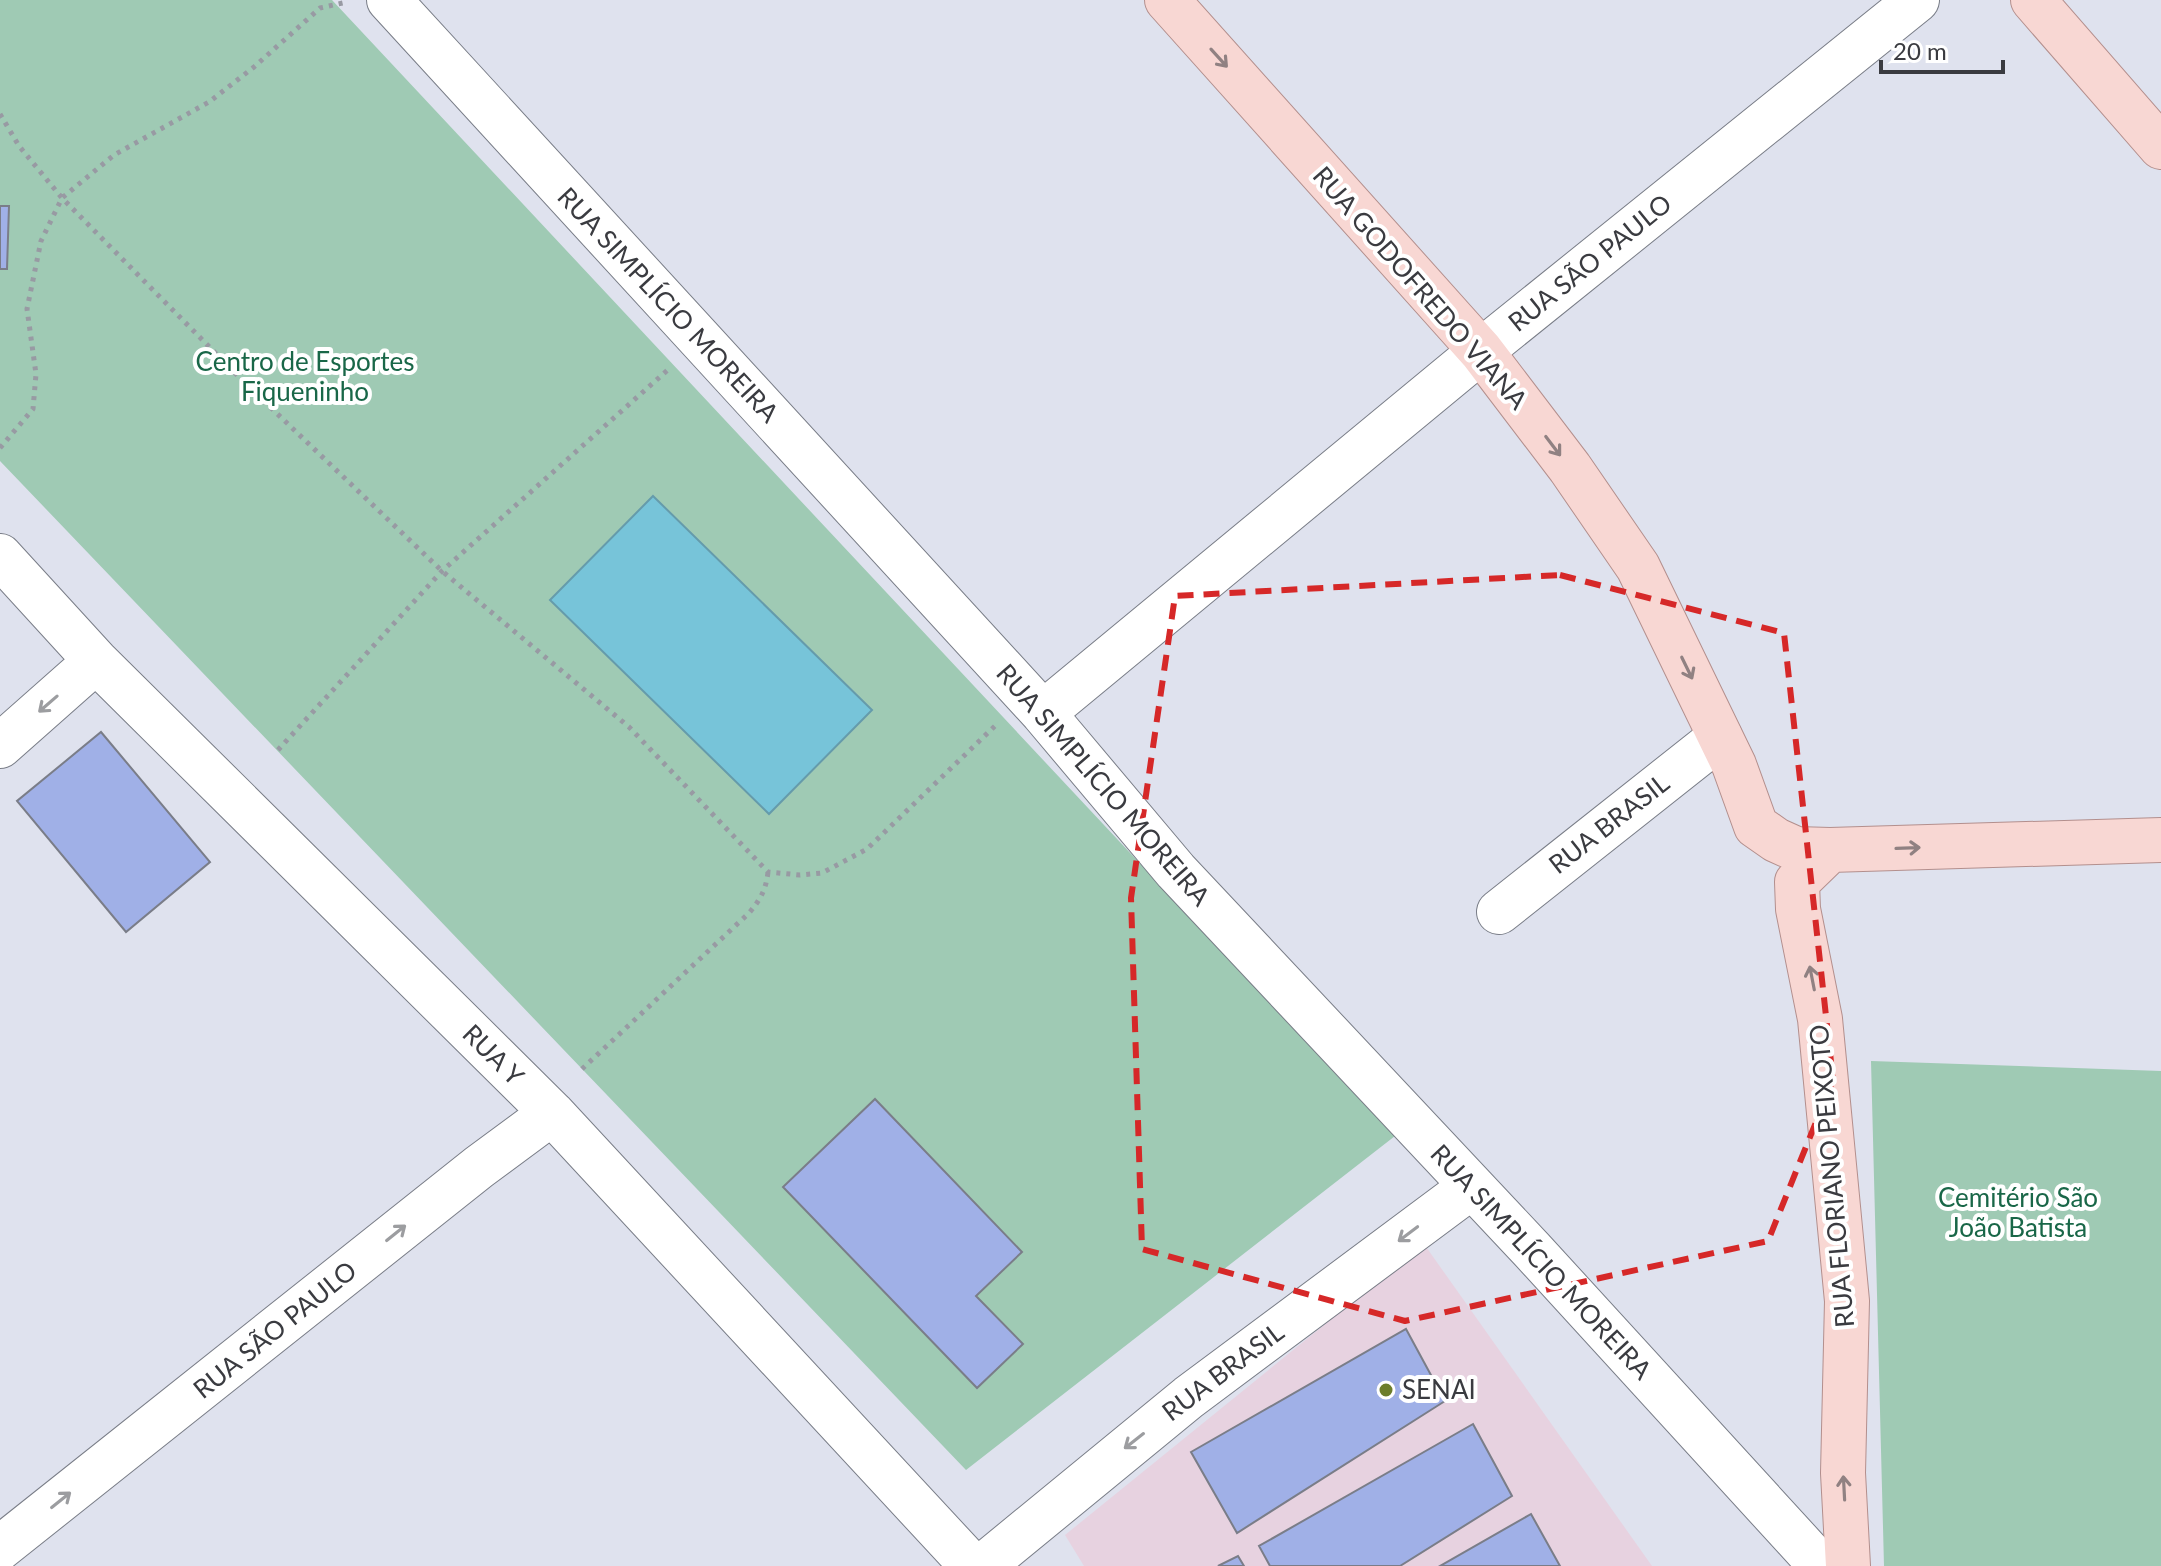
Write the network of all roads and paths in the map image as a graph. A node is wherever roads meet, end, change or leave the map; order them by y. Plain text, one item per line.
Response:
1 (356, 0) edge
2 (389, 0) edge
3 (1167, 0) edge
4 (1917, 0) edge
5 (2033, 0) edge
6 (0, 114) edge
7 (2161, 147) edge
8 (62, 198) junction
9 (1481, 351) junction
10 (675, 364) dead end
11 (0, 448) edge
12 (0, 556) edge
13 (442, 571) junction
14 (96, 661) junction
15 (1023, 715) junction
16 (1720, 737) junction
17 (0, 746) edge
18 (278, 750) dead end
19 (2161, 840) edge
20 (1830, 850) junction
21 (768, 872) junction
22 (1499, 912) dead end
23 (582, 1069) dead end
24 (552, 1113) junction
25 (1471, 1187) junction
26 (12, 1543) edge
27 (972, 1566) edge
28 (983, 1566) edge
29 (1821, 1566) edge
30 (1848, 1566) edge

1 - 8 path
2 - 15 street, RUA SIMPLÍCIO MOREIRA
3 -> 9 main road, RUA GODOFREDO VIANA
4 - 9 street, RUA SÃO PAULO
5 - 7 main road
6 - 8 path
8 - 11 path
8 - 13 path
9 - 15 street, RUA SÃO PAULO
9 -> 16 main road, RUA GODOFREDO VIANA
10 - 13 path
12 - 14 street, RUA Y
13 - 18 path
13 - 21 path
14 -> 17 street
14 - 24 street, RUA Y
15 - 21 path
15 - 25 street, RUA SIMPLÍCIO MOREIRA
16 - 20 main road, RUA GODOFREDO VIANA
16 - 22 street, RUA BRASIL
20 -> 19 main road, RUA GODOFREDO VIANA
30 -> 20 main road, RUA FLORIANO PEIXOTO
21 - 23 path
26 -> 24 street, RUA SÃO PAULO
24 - 27 street, RUA Y
25 -> 28 street, RUA BRASIL
25 - 29 street, RUA SIMPLÍCIO MOREIRA

